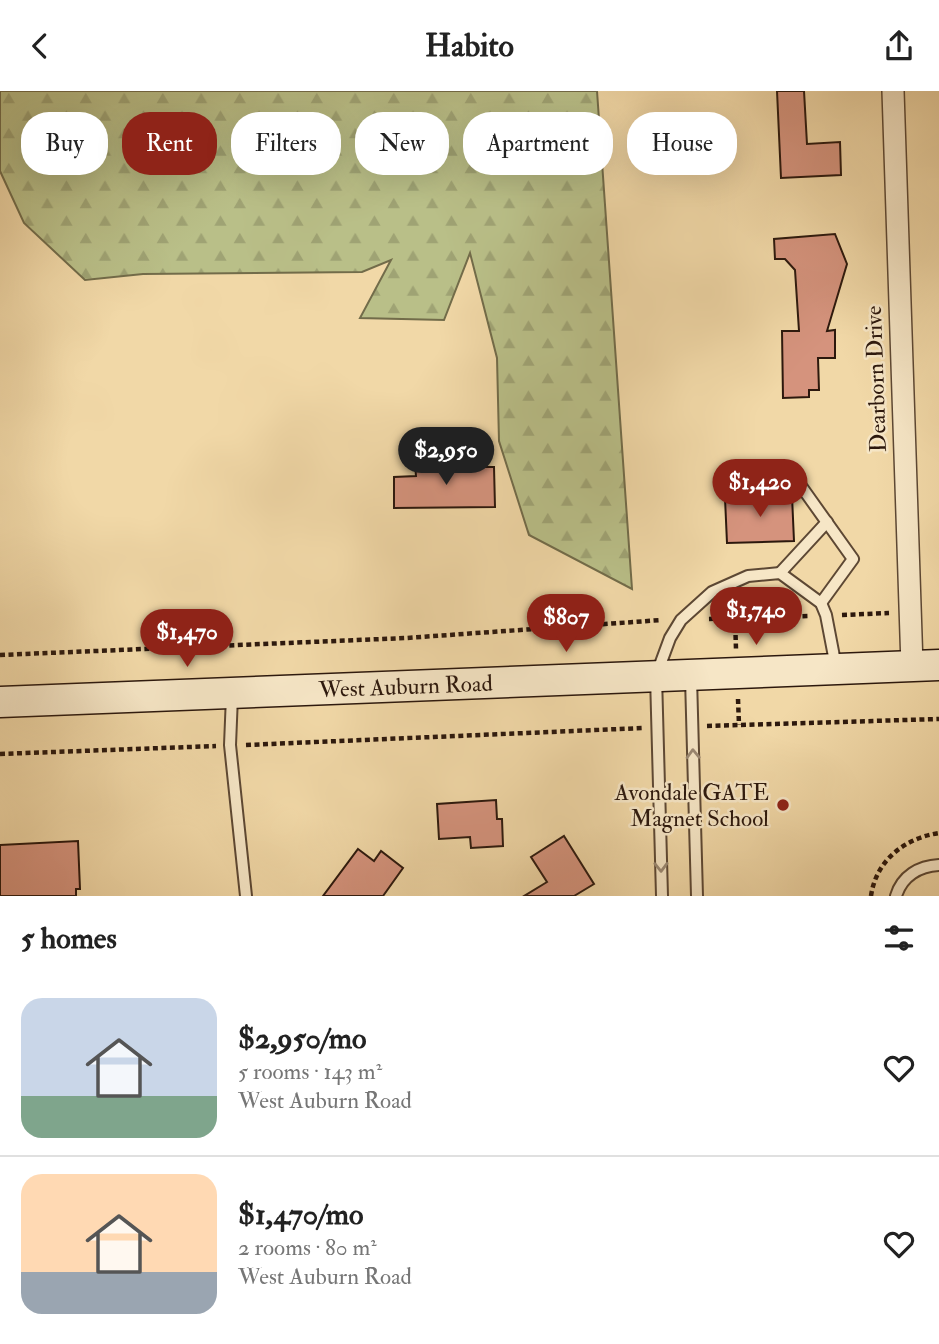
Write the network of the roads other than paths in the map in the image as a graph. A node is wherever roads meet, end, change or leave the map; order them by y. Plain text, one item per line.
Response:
1 (893, 91) edge
2 (744, 480) dead end
3 (827, 522) junction
4 (780, 573) junction
5 (821, 603) junction
6 (926, 666) edge
7 (837, 669) junction
8 (691, 675) junction
9 (656, 676) junction
10 (232, 693) junction
11 (0, 702) edge
12 (939, 865) edge
13 (246, 896) edge
14 (662, 896) edge
15 (697, 896) edge
16 (896, 896) edge

1 - 6 street, Dearborn Drive
2 - 3 lane
3 - 4 lane
3 - 5 lane
4 - 5 lane
4 - 9 lane
5 - 7 lane
6 - 7 main road, West Auburn Road
7 - 8 main road, West Auburn Road
8 - 9 main road, West Auburn Road
15 -> 8 lane
9 - 10 main road, West Auburn Road
9 -> 14 lane
10 - 11 main road, West Auburn Road
10 - 13 lane
12 - 16 lane

